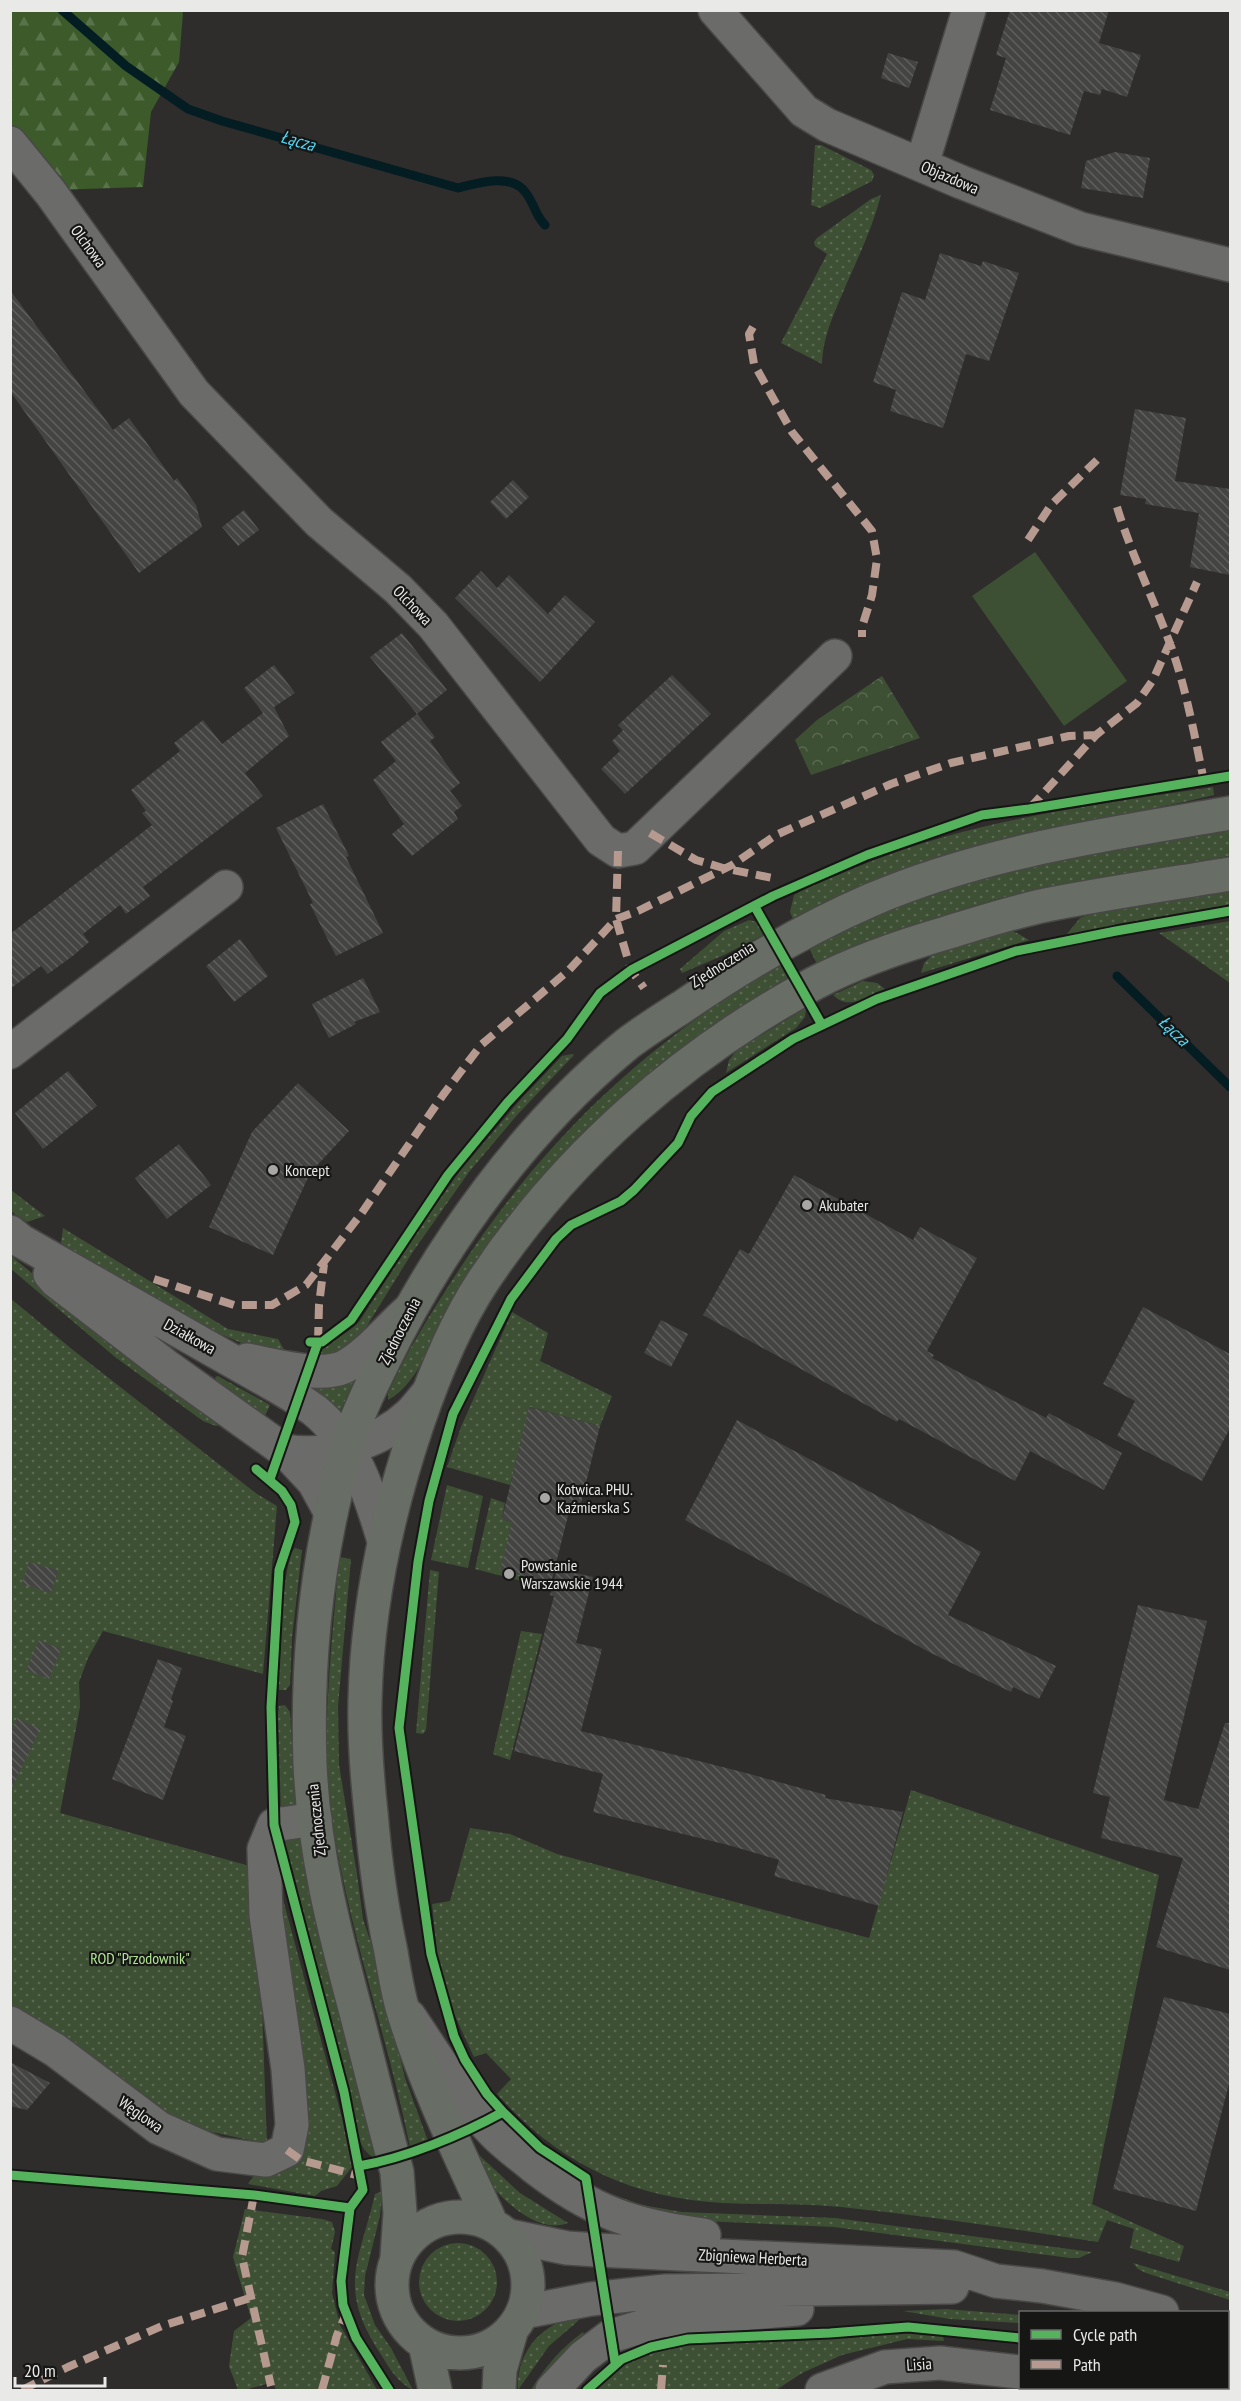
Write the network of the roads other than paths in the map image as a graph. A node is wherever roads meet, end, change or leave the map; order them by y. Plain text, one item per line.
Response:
1 (715, 10) edge
2 (969, 10) edge
3 (10, 143) edge
4 (922, 164) junction
5 (1230, 266) edge
6 (834, 656) dead end
7 (1230, 813) edge
8 (1230, 874) edge
9 (226, 887) dead end
10 (10, 1052) edge
11 (16, 1237) edge
12 (408, 1311) junction
13 (225, 1356) junction
14 (428, 1393) junction
15 (345, 1448) junction
16 (285, 1451) junction
17 (331, 1513) junction
18 (384, 1541) junction
19 (315, 1819) junction
20 (401, 2005) junction
21 (10, 2024) edge
22 (500, 2230) junction
23 (397, 2257) junction
24 (786, 2259) junction
25 (996, 2280) junction
26 (931, 2288) junction
27 (1155, 2311) edge
28 (517, 2322) junction
29 (425, 2344) junction
30 (1019, 2372) edge
31 (435, 2391) edge
32 (498, 2391) edge
33 (552, 2391) edge
34 (822, 2391) edge

1 - 4 street, Objazdowa
2 - 4 street
3 - 6 street, Olchowa
4 - 5 street, Objazdowa
7 - 12 main road, Zjednoczenia
8 - 14 main road
9 - 10 street
11 - 13 street, Działkowa
11 - 16 street, Działkowa
12 - 13 street
12 - 15 main road, Zjednoczenia
13 - 15 street, Działkowa
14 - 15 street
14 - 18 main road
15 - 16 street
15 - 17 main road, Zjednoczenia
15 - 18 street, Działkowa
16 - 17 street, Działkowa
17 - 19 main road, Zjednoczenia
18 - 20 main road
19 - 21 street, Węglowa
19 - 23 main road, Zjednoczenia
20 - 22 main road
20 - 24 street
22 - 23 main road
22 - 24 street, Zbigniewa Herberta
22 - 28 main road
23 - 29 main road
24 - 25 street, Zbigniewa Herberta
25 - 26 street, Zbigniewa Herberta
25 - 27 street, Zbigniewa Herberta
26 - 28 street, Zbigniewa Herberta
26 - 33 street
28 - 29 main road
28 - 32 main road
29 - 31 main road
30 - 34 street, Lisia

